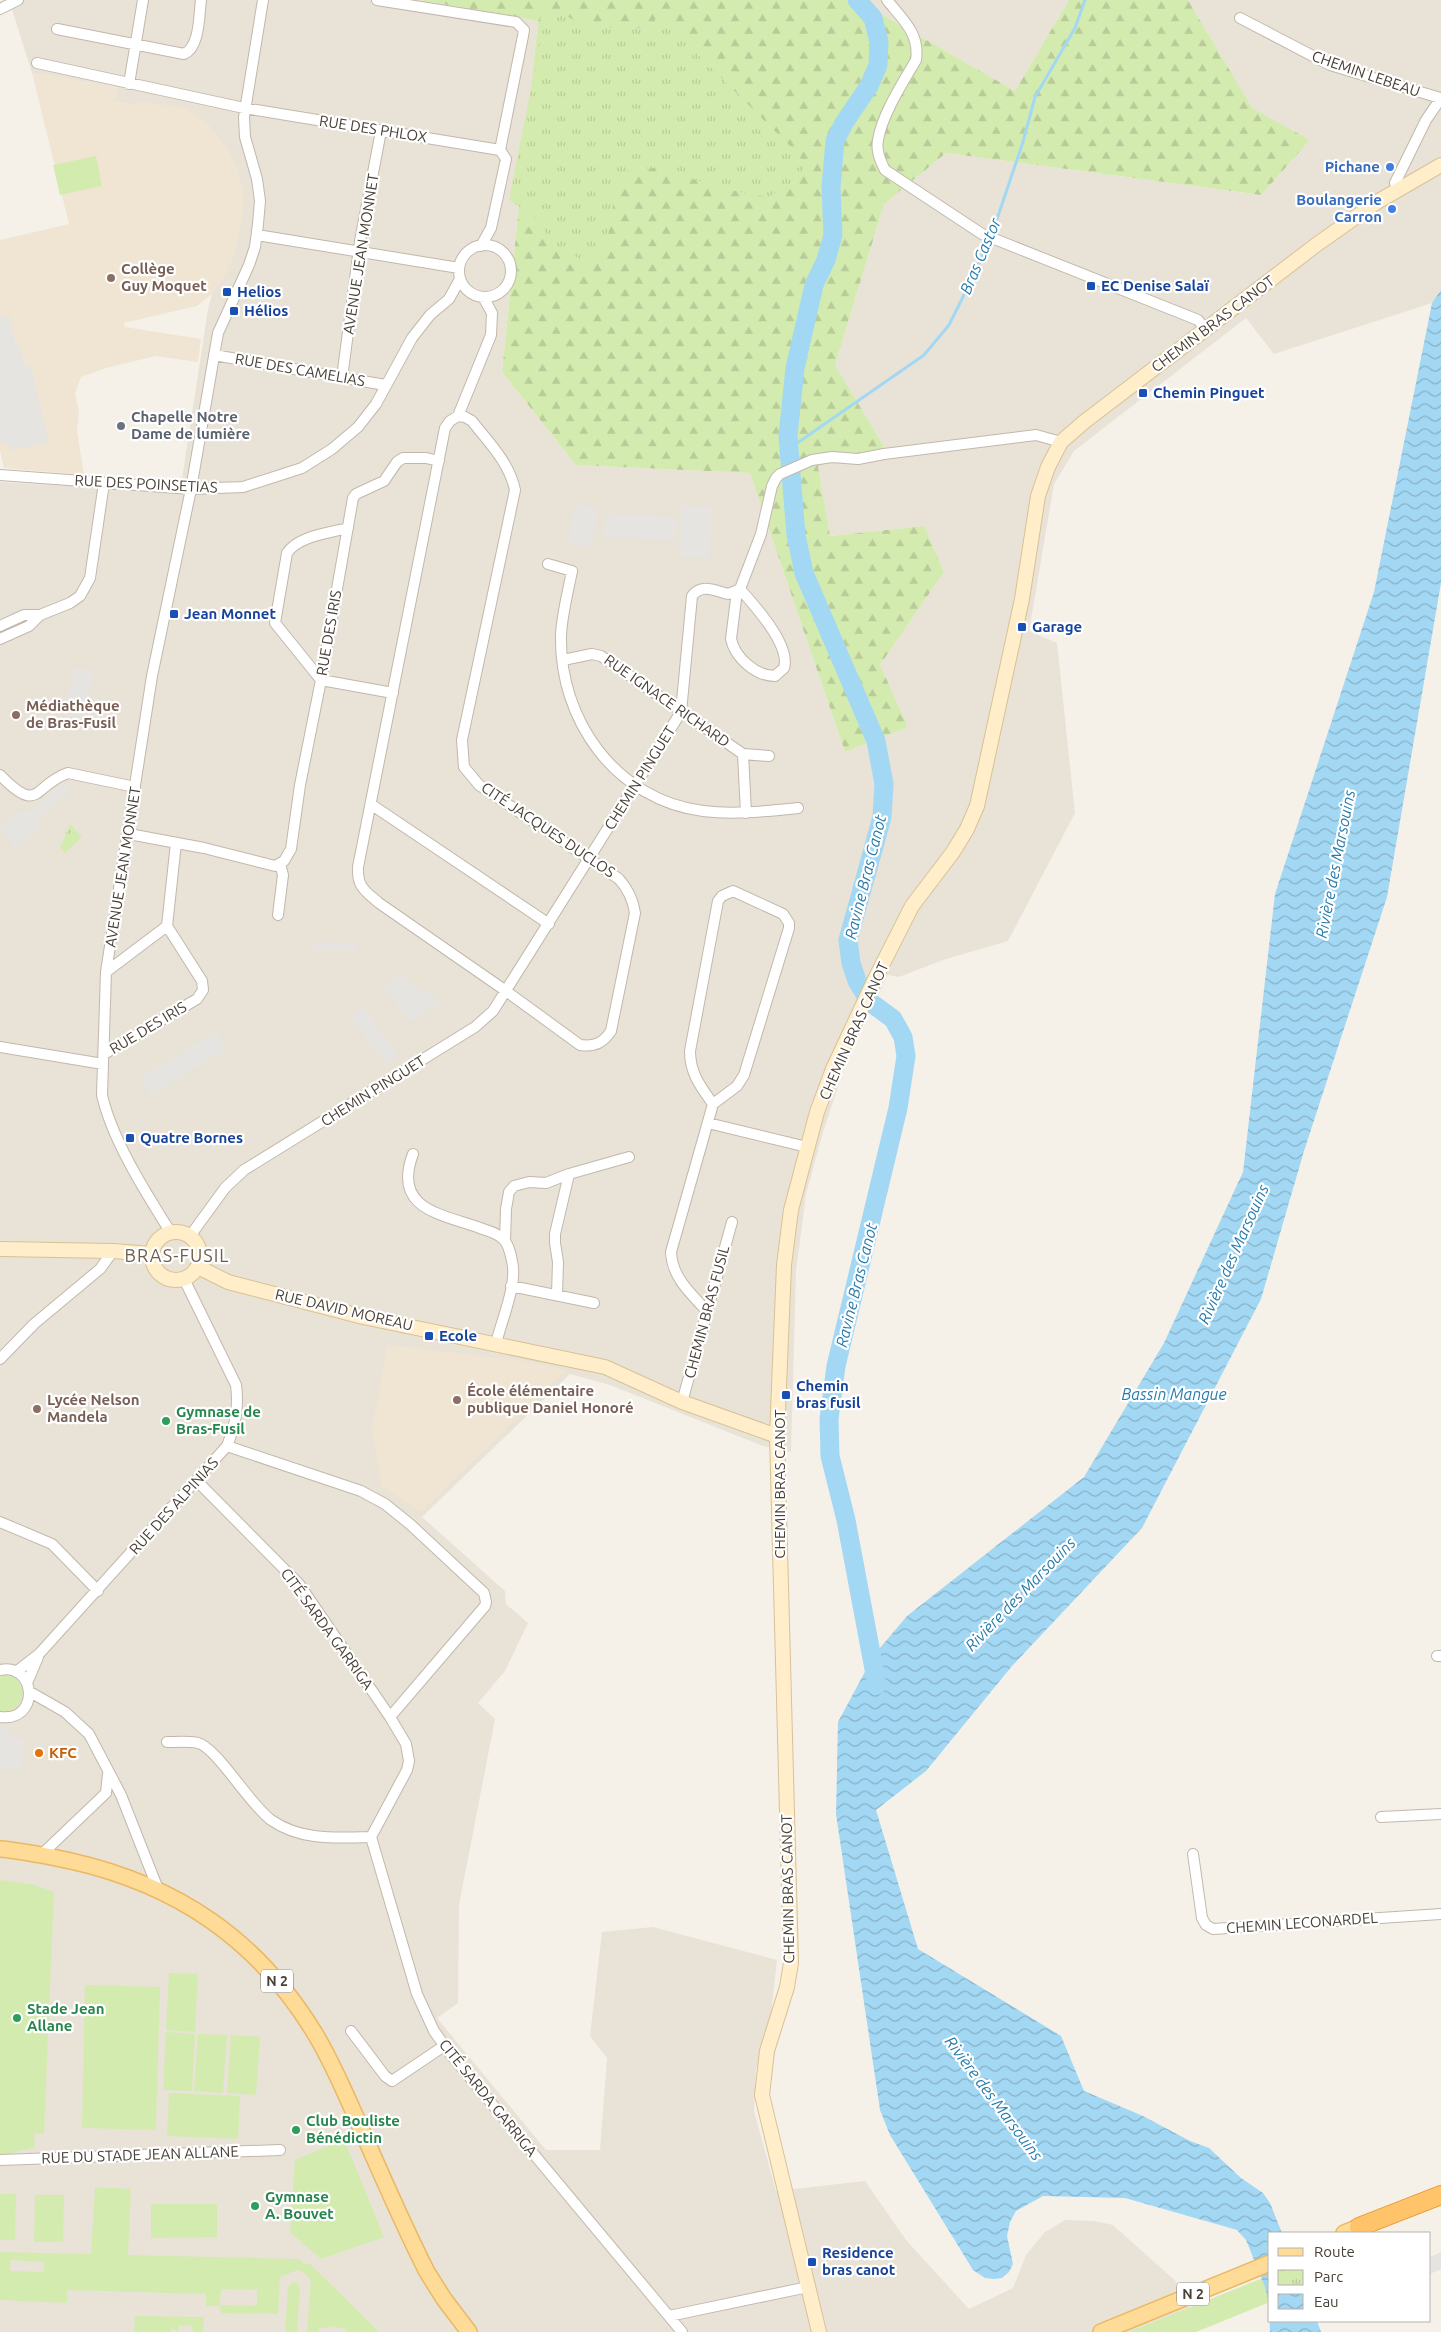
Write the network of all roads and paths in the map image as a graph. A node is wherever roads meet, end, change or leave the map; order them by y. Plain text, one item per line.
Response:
1 (18, 0) edge
2 (143, 0) edge
3 (202, 0) edge
4 (263, 0) edge
5 (377, 0) edge
6 (887, 0) edge
7 (0, 9) edge
8 (1240, 18) dead end
9 (57, 29) dead end
10 (134, 43) junction
11 (37, 64) dead end
12 (129, 84) junction
13 (1440, 98) edge
14 (244, 108) junction
15 (381, 130) junction
16 (500, 150) junction
17 (1441, 165) edge
18 (1399, 190) junction
19 (492, 228) junction
20 (257, 235) junction
21 (481, 246) junction
22 (498, 249) junction
23 (359, 250) junction
24 (459, 268) junction
25 (460, 279) junction
26 (469, 292) junction
27 (498, 294) junction
28 (483, 297) junction
29 (449, 299) junction
30 (492, 313) junction
31 (1206, 330) junction
32 (214, 355) junction
33 (342, 378) junction
34 (385, 385) junction
35 (458, 416) junction
36 (1061, 442) junction
37 (439, 462) junction
38 (0, 475) edge
39 (104, 483) junction
40 (191, 489) junction
41 (348, 528) junction
42 (548, 564) dead end
43 (738, 590) junction
44 (40, 615) junction
45 (0, 626) edge
46 (0, 639) edge
47 (563, 660) junction
48 (321, 680) junction
49 (394, 693) junction
50 (680, 712) junction
51 (743, 754) junction
52 (769, 756) dead end
53 (0, 775) edge
54 (635, 786) junction
55 (136, 787) junction
56 (372, 805) junction
57 (798, 808) dead end
58 (746, 813) junction
59 (129, 834) junction
60 (176, 843) junction
61 (591, 858) junction
62 (280, 864) junction
63 (278, 915) dead end
64 (549, 924) junction
65 (167, 926) junction
66 (106, 972) junction
67 (506, 991) junction
68 (0, 1047) edge
69 (104, 1059) junction
70 (713, 1104) junction
71 (708, 1123) junction
72 (807, 1147) junction
73 (413, 1154) dead end
74 (629, 1158) dead end
75 (569, 1174) junction
76 (732, 1222) dead end
77 (170, 1233) junction
78 (190, 1236) junction
79 (505, 1241) junction
80 (0, 1249) edge
81 (113, 1251) junction
82 (152, 1254) junction
83 (198, 1267) junction
84 (184, 1280) junction
85 (511, 1286) junction
86 (557, 1295) junction
87 (594, 1303) dead end
88 (706, 1310) junction
89 (496, 1344) junction
90 (0, 1359) edge
91 (682, 1402) junction
92 (777, 1436) junction
93 (227, 1446) junction
94 (197, 1482) junction
95 (0, 1522) edge
96 (98, 1591) junction
97 (39, 1654) junction
98 (0, 1670) edge
99 (16, 1672) junction
100 (28, 1687) junction
101 (52, 1706) junction
102 (26, 1707) junction
103 (0, 1717) edge
104 (390, 1717) junction
105 (167, 1742) dead end
106 (108, 1771) junction
107 (1441, 1814) edge
108 (1381, 1817) dead end
109 (371, 1836) junction
110 (0, 1843) edge
111 (0, 1849) edge
112 (22, 1851) junction
113 (1193, 1854) dead end
114 (42, 1855) junction
115 (158, 1889) junction
116 (1441, 1914) edge
117 (351, 2031) dead end
118 (444, 2046) junction
119 (280, 2150) dead end
120 (0, 2160) edge
121 (1441, 2195) edge
122 (1441, 2206) edge
123 (1352, 2230) edge
124 (1268, 2264) edge
125 (808, 2287) junction
126 (669, 2316) junction
127 (469, 2332) edge
128 (682, 2332) edge
129 (819, 2332) edge
130 (1101, 2332) edge

1 - 7 street
2 - 10 street
3 - 10 street
4 - 14 street, AVENUE JEAN MONNET
5 - 16 street
6 - 31 street
8 - 13 street, CHEMIN LEBEAU
9 - 10 street
10 - 12 street
11 - 12 street, RUE DES PHLOX
12 - 14 street, RUE DES PHLOX
13 - 18 street
14 - 15 street, RUE DES PHLOX
14 - 20 street, AVENUE JEAN MONNET
15 - 16 street, RUE DES PHLOX
15 - 23 street, AVENUE JEAN MONNET
16 - 19 street
17 - 18 street, CHEMIN BRAS CANOT
18 - 31 street, CHEMIN BRAS CANOT
19 - 21 street
19 - 22 street
20 - 23 street
20 - 32 street, AVENUE JEAN MONNET
21 - 22 street
21 - 24 street
22 - 27 street
23 - 24 street
23 - 33 street, AVENUE JEAN MONNET
24 - 25 street
25 - 26 street
25 - 29 street, RUE DES POINSETIAS
26 - 28 street
26 - 29 street, RUE DES POINSETIAS
27 - 28 street
27 - 30 street, CITÉ JACQUES DUCLOS
28 - 30 street
29 - 34 street, RUE DES POINSETIAS
30 - 35 street, CITÉ JACQUES DUCLOS
31 - 36 street, CHEMIN BRAS CANOT
32 - 33 street, RUE DES CAMELIAS
32 - 40 street, AVENUE JEAN MONNET
33 - 34 street, RUE DES CAMELIAS
34 - 40 street, RUE DES POINSETIAS
35 - 37 street, CITÉ JACQUES DUCLOS
35 - 61 street, CITÉ JACQUES DUCLOS
36 - 43 street
36 - 72 street, CHEMIN BRAS CANOT
37 - 41 street, RUE DES IRIS
37 - 49 street, CITÉ JACQUES DUCLOS
38 - 39 street, RUE DES POINSETIAS
39 - 40 street, RUE DES POINSETIAS
39 - 44 street
40 - 55 street, AVENUE JEAN MONNET
41 - 48 street, RUE DES IRIS
41 - 48 street
42 - 47 street
43 - 43 street
43 - 50 street, CHEMIN PINGUET
44 - 45 street
44 - 46 street
47 - 50 street, RUE IGNACE RICHARD
47 - 54 street
48 - 49 street
48 - 62 street, RUE DES IRIS
49 - 56 street, CITÉ JACQUES DUCLOS
50 - 51 street, RUE IGNACE RICHARD
50 - 54 street, CHEMIN PINGUET
51 - 52 street, RUE IGNACE RICHARD
51 - 58 street
53 - 55 street
54 - 58 street
54 - 61 street, CHEMIN PINGUET
55 - 59 street, AVENUE JEAN MONNET
56 - 64 street
56 - 67 street, CITÉ JACQUES DUCLOS
57 - 58 street
59 - 60 street
59 - 66 street, AVENUE JEAN MONNET
60 - 62 street
60 - 65 street
61 - 64 street, CHEMIN PINGUET
61 - 67 street, CITÉ JACQUES DUCLOS
62 - 63 street
64 - 67 street, CHEMIN PINGUET
65 - 66 street
65 - 69 street, RUE DES IRIS
66 - 69 street, AVENUE JEAN MONNET
67 - 78 street, CHEMIN PINGUET
68 - 69 street
69 - 77 street, AVENUE JEAN MONNET
70 - 70 street
70 - 71 street
71 - 72 street
71 - 88 street
72 - 92 street, CHEMIN BRAS CANOT
73 - 79 street
74 - 75 street
75 - 79 street
75 - 86 street
76 - 88 street, CHEMIN BRAS FUSIL
77 - 78 street
77 - 82 street
78 - 83 street
79 - 85 street
80 - 81 street
81 - 82 street
81 - 90 street
82 - 84 street
83 - 84 street
83 - 89 street, RUE DAVID MOREAU
84 - 93 street, RUE DES ALPINIAS
85 - 86 street
85 - 89 street
86 - 87 street
88 - 91 street, CHEMIN BRAS FUSIL
89 - 91 street, RUE DAVID MOREAU
91 - 92 street, RUE DAVID MOREAU
92 - 125 street, CHEMIN BRAS CANOT
93 - 94 street, RUE DES ALPINIAS
93 - 104 street
94 - 96 street, RUE DES ALPINIAS
94 - 104 street, CITÉ SARDA GARRIGA
95 - 96 street
96 - 97 street, RUE DES ALPINIAS
97 - 99 street, RUE DES ALPINIAS
97 - 100 street, RUE DES ALPINIAS
98 - 99 street
99 - 100 street
100 - 101 street
100 - 102 street, RUE DES ALPINIAS
101 - 102 street
101 - 106 street
102 - 103 street
104 - 109 street, CITÉ SARDA GARRIGA
105 - 109 street
106 - 114 street
106 - 115 street
107 - 108 street
109 - 118 street, CITÉ SARDA GARRIGA
110 - 112 main road, N 2
111 - 112 main road, N 2
112 - 114 main road, N 2
113 - 116 street, CHEMIN LECONARDEL
114 - 115 main road, N 2
115 - 127 main road, N 2
117 - 118 street
118 - 126 street, CITÉ SARDA GARRIGA
119 - 120 street, RUE DU STADE JEAN ALLANE
121 - 123 highway
122 - 123 highway
124 - 130 main road, N 2
125 - 126 street
125 - 129 street, CHEMIN BRAS CANOT
126 - 128 street, CITÉ SARDA GARRIGA

